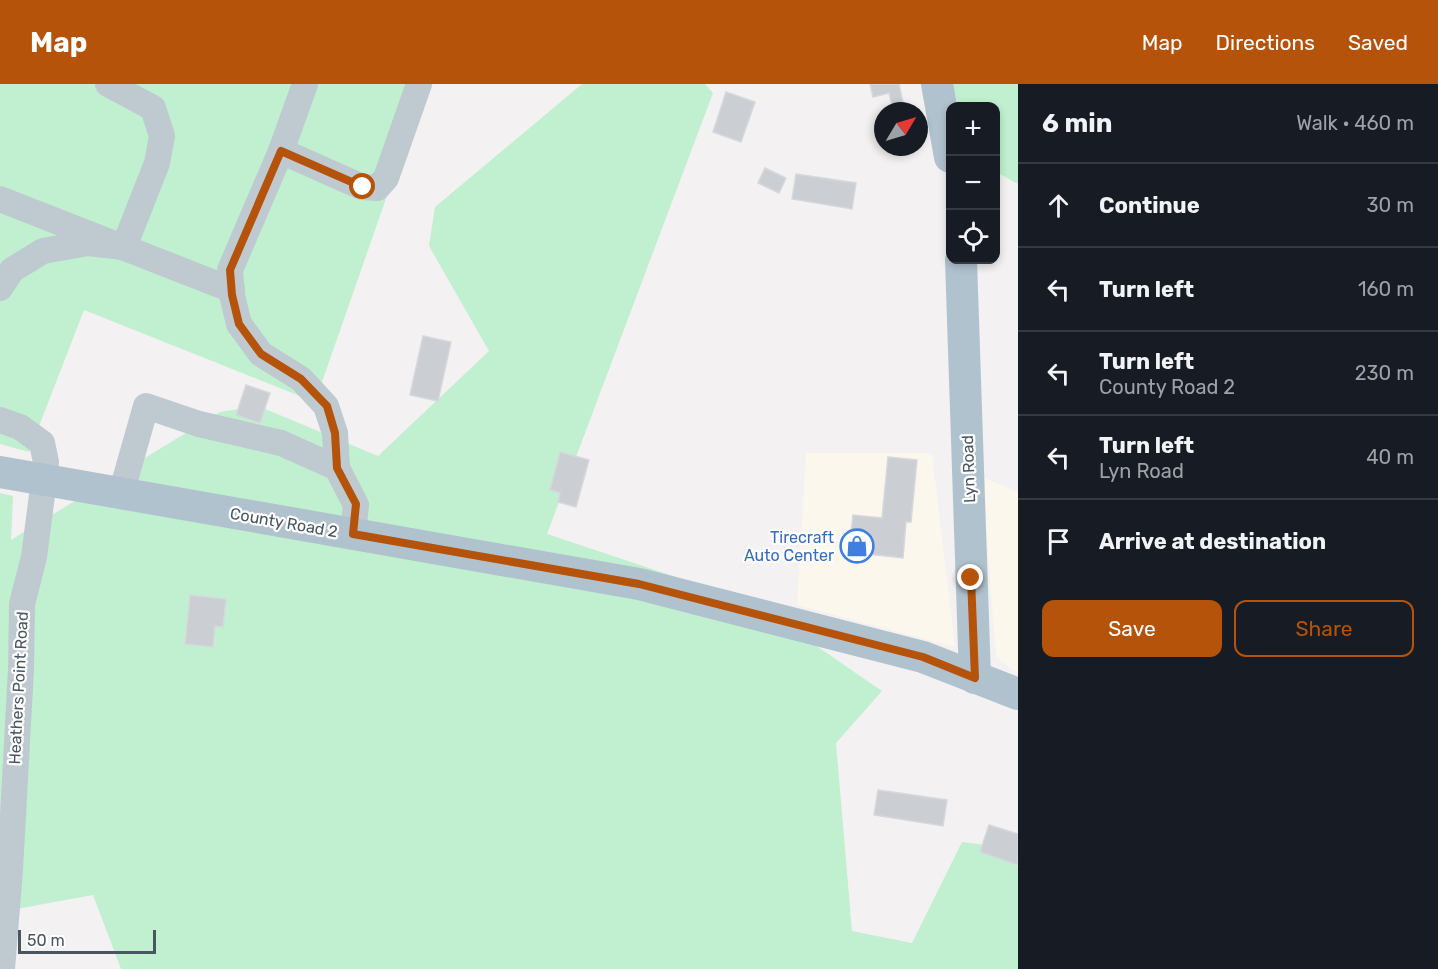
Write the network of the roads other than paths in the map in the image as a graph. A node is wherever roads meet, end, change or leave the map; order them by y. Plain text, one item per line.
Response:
1 (108, 84) edge
2 (305, 84) edge
3 (937, 84) edge
4 (417, 85) edge
5 (281, 151) junction
6 (951, 156) edge
7 (0, 199) edge
8 (124, 247) junction
9 (961, 264) edge
10 (0, 288) edge
11 (231, 290) junction
12 (0, 420) edge
13 (337, 468) junction
14 (0, 472) edge
15 (44, 480) junction
16 (120, 494) junction
17 (353, 534) junction
18 (975, 678) junction
19 (1018, 694) edge
20 (2, 969) edge

1 - 8 street
2 - 5 street
3 - 6 main road
4 - 5 street
5 - 11 street
7 - 8 street
8 - 10 street
8 - 11 street
9 - 18 main road, Lyn Road
11 - 13 street
12 - 15 street, Heathers Point Road
13 - 16 street
13 - 17 street
14 - 15 main road, County Road 2
15 - 16 main road, County Road 2
15 - 20 street, Heathers Point Road
16 - 17 main road, County Road 2
17 - 18 main road, County Road 2
18 - 19 main road, County Road 2

